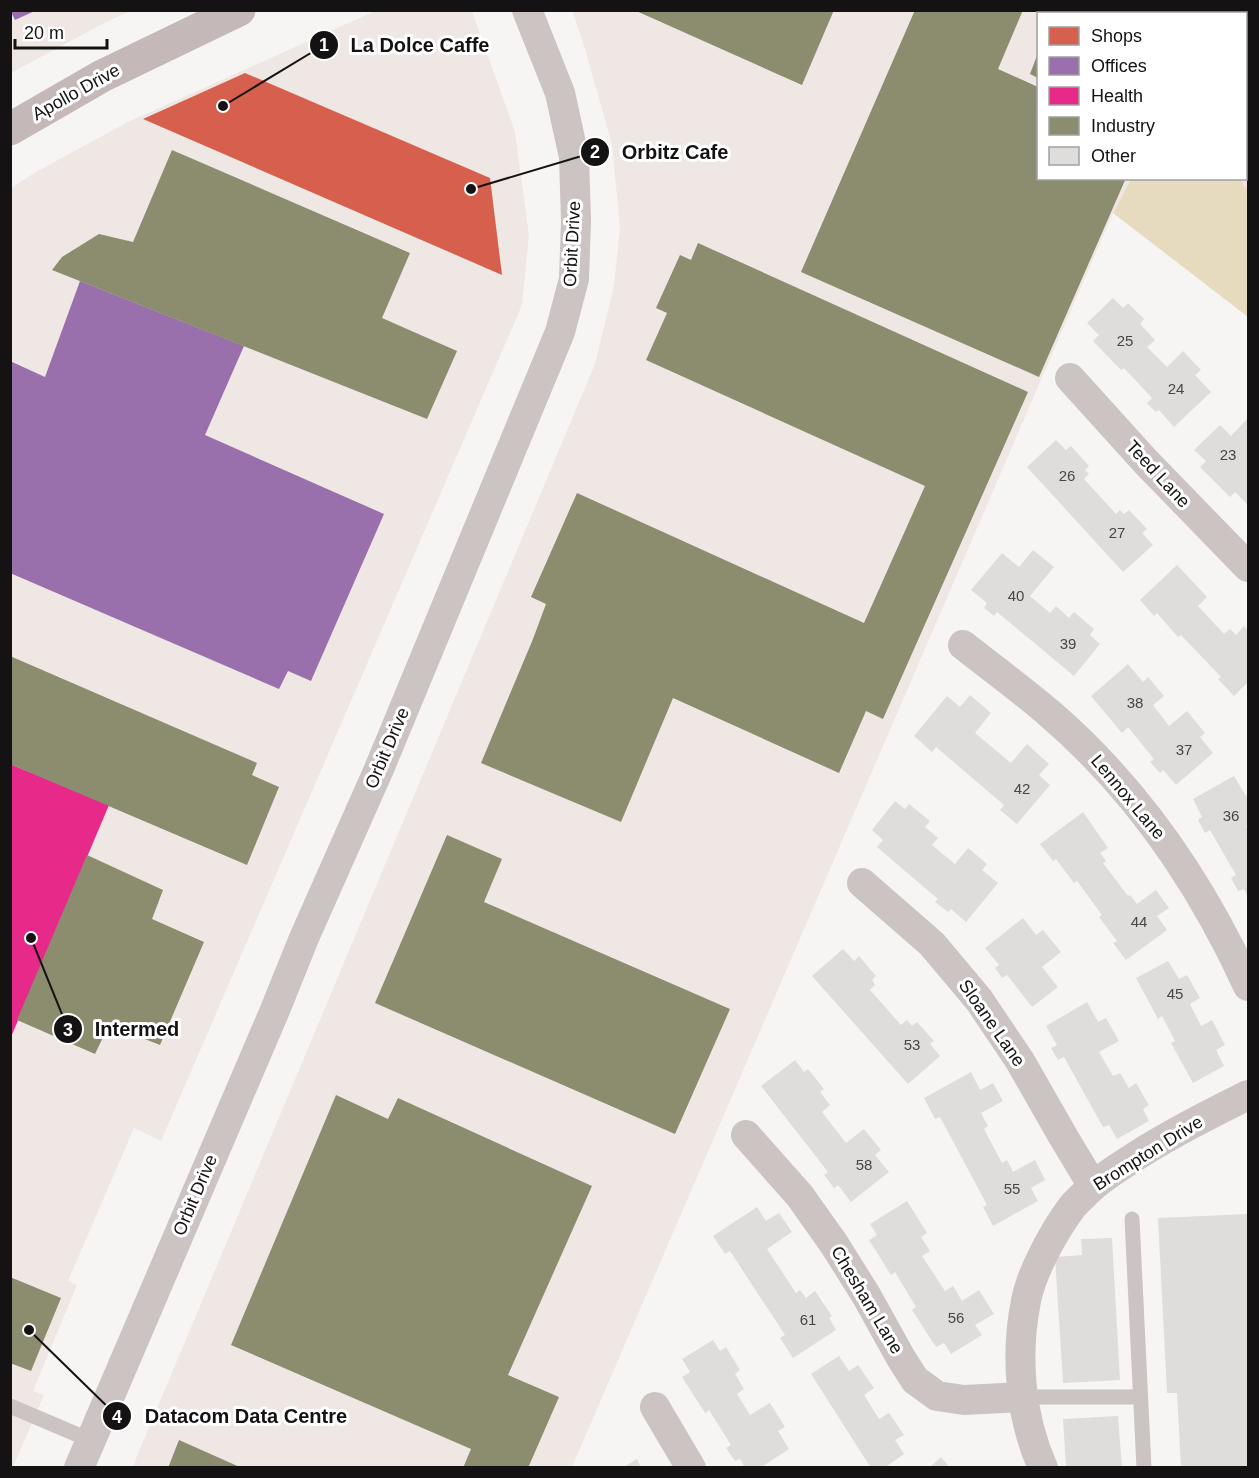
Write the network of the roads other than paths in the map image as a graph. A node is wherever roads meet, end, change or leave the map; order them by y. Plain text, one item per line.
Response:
1 (239, 10) edge
2 (527, 10) edge
3 (10, 129) edge
4 (1070, 378) dead end
5 (1248, 567) edge
6 (963, 645) dead end
7 (862, 883) dead end
8 (1248, 986) edge
9 (1248, 1095) edge
10 (746, 1135) dead end
11 (1093, 1186) junction
12 (1132, 1219) dead end
13 (1023, 1397) junction
14 (1140, 1397) junction
15 (10, 1406) edge
16 (655, 1407) dead end
17 (85, 1454) edge
18 (691, 1467) edge
19 (1043, 1467) edge
20 (1144, 1467) edge

1 - 3 main road, Apollo Drive
2 - 17 street, Orbit Drive
4 - 5 street, Teed Lane
6 - 8 street, Lennox Lane
7 - 11 street, Sloane Lane
9 - 11 street, Brompton Drive
10 - 13 street, Chesham Lane
11 - 13 street, Brompton Drive
12 - 14 lane
13 - 14 lane
13 - 19 street, Brompton Drive
14 - 20 lane
15 - 17 lane
16 - 18 street

